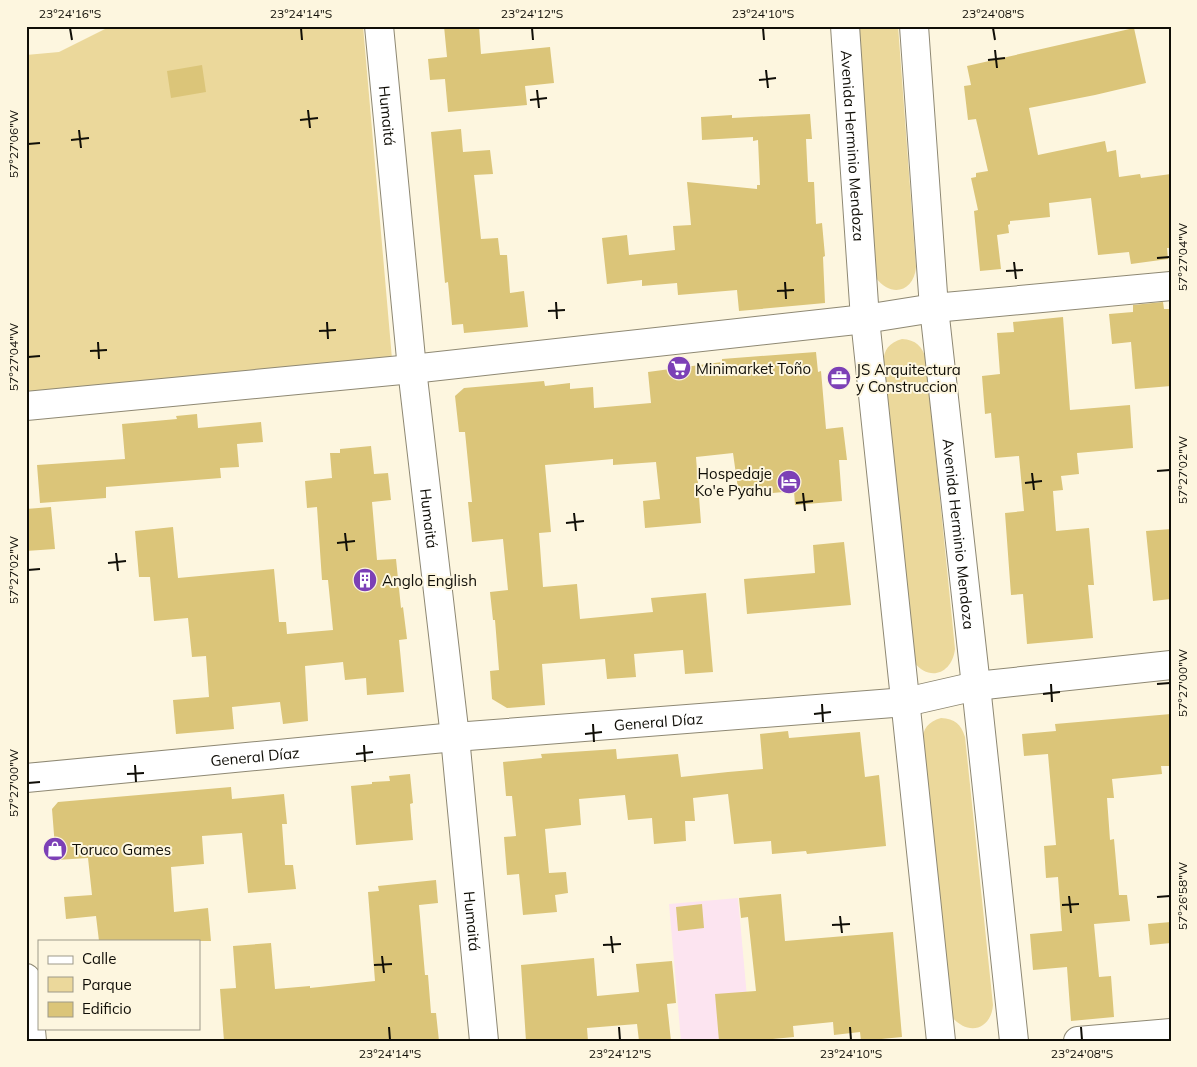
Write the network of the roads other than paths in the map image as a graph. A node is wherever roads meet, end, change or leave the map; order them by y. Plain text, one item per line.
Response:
1 (378, 26) edge
2 (845, 26) edge
3 (914, 26) edge
4 (1171, 286) edge
5 (934, 308) junction
6 (865, 319) junction
7 (412, 369) junction
8 (26, 406) edge
9 (1171, 665) edge
10 (976, 686) junction
11 (906, 702) junction
12 (456, 737) junction
13 (26, 778) edge
14 (26, 978) edge
15 (1171, 1033) edge
16 (32, 1041) edge
17 (484, 1041) edge
18 (941, 1041) edge
19 (1014, 1041) edge
20 (1078, 1041) edge

1 - 7 street, Humaitá
2 - 6 street, Avenida Herminio Mendoza
3 - 5 street, Avenida Herminio Mendoza
4 - 5 street
5 - 6 street
5 - 10 street, Avenida Herminio Mendoza
6 - 7 street
6 - 11 street, Avenida Herminio Mendoza
7 - 8 street
7 - 12 street, Humaitá
9 - 10 street, General Díaz
10 - 11 street, General Díaz
10 - 19 street, Avenida Herminio Mendoza
11 - 12 street, General Díaz
11 - 18 street, Avenida Herminio Mendoza
12 - 13 street, General Díaz
12 - 17 street, Humaitá
14 - 16 street
15 - 20 street

